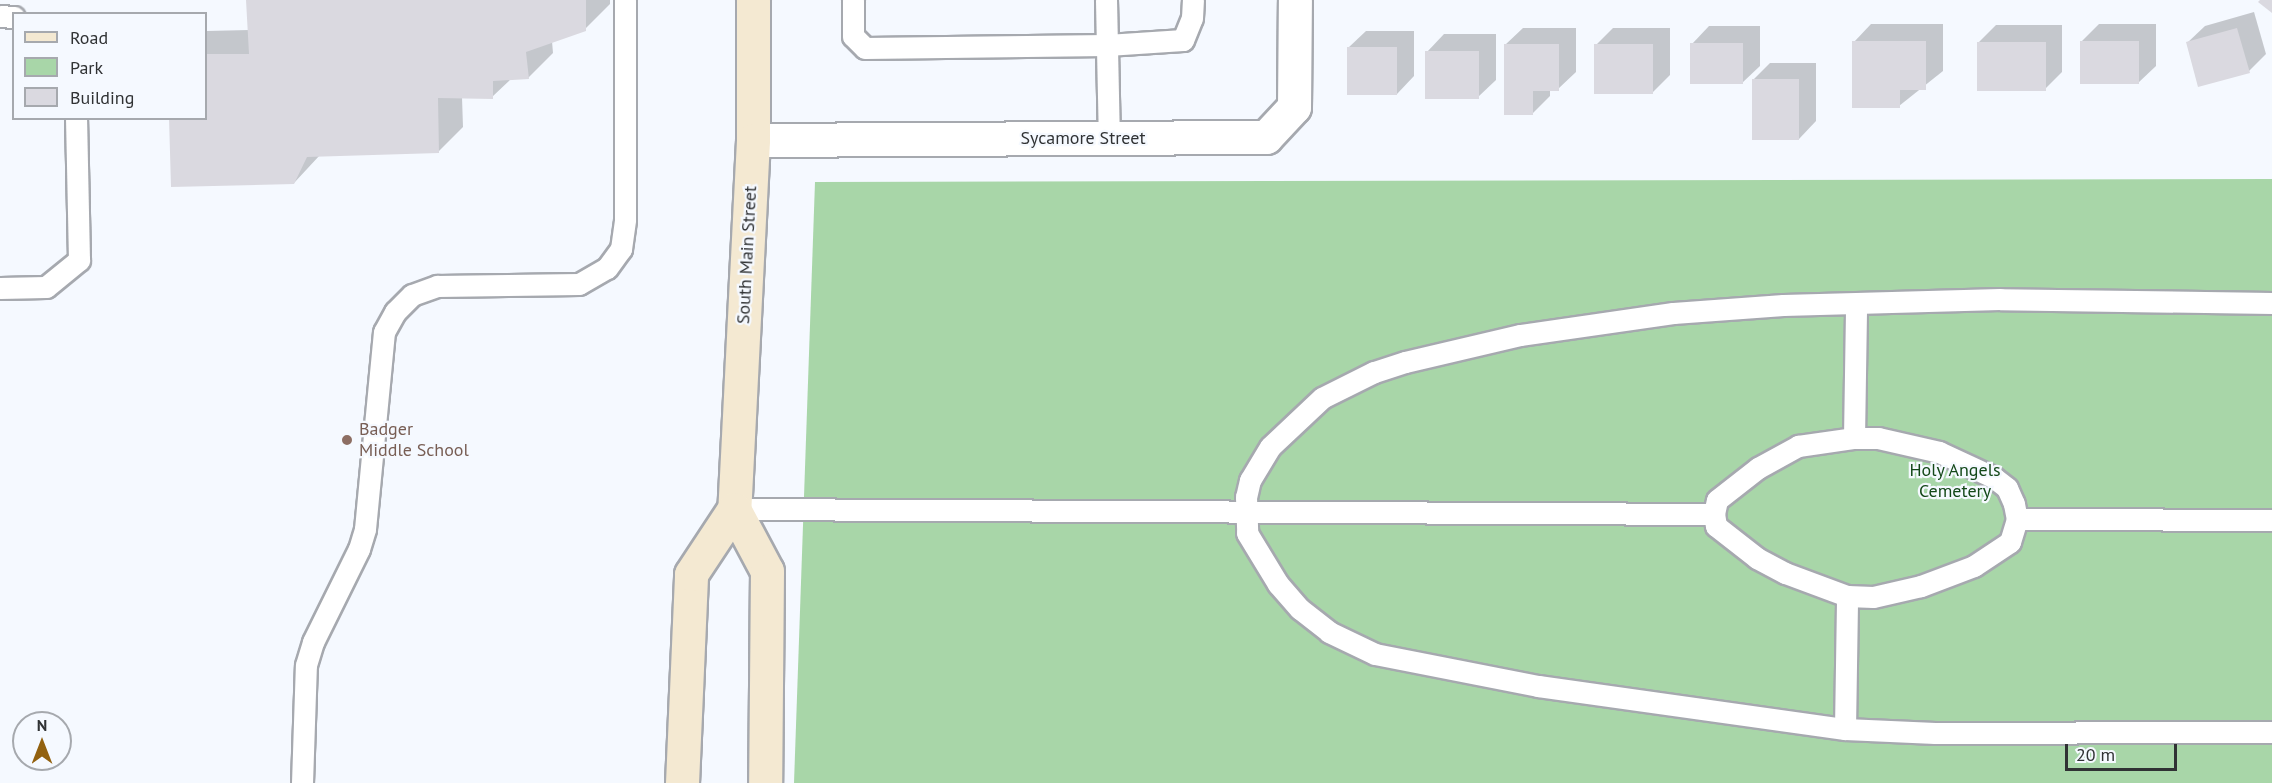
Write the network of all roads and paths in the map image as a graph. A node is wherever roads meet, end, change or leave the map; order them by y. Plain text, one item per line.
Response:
1 (625, 0) edge
2 (753, 0) edge
3 (853, 0) edge
4 (1106, 0) edge
5 (1295, 0) edge
6 (1192, 9) edge
7 (1107, 45) junction
8 (76, 120) edge
9 (1108, 138) junction
10 (753, 140) junction
11 (0, 288) edge
12 (2272, 303) edge
13 (1856, 305) junction
14 (1854, 438) junction
15 (734, 509) junction
16 (1246, 512) junction
17 (1714, 514) junction
18 (2017, 519) junction
19 (2272, 520) edge
20 (1847, 596) junction
21 (1845, 729) junction
22 (2272, 732) edge
23 (302, 783) edge
24 (682, 783) edge
25 (765, 783) edge

1 - 23 lane
2 - 10 main road, South Main Street
3 - 7 lane
4 - 7 lane
5 - 9 street, Sycamore Street
6 - 7 lane
7 - 9 lane
8 - 11 lane
9 - 10 street, Sycamore Street
10 - 15 main road, South Main Street
12 - 13 lane
13 - 14 lane
13 - 16 lane
14 - 17 lane
14 - 18 lane
15 - 16 lane
15 - 24 main road, South Main Street
15 - 25 main road
16 - 17 lane
16 - 21 lane
17 - 20 lane
18 - 19 lane
18 - 20 lane
20 - 21 lane
21 - 22 lane

